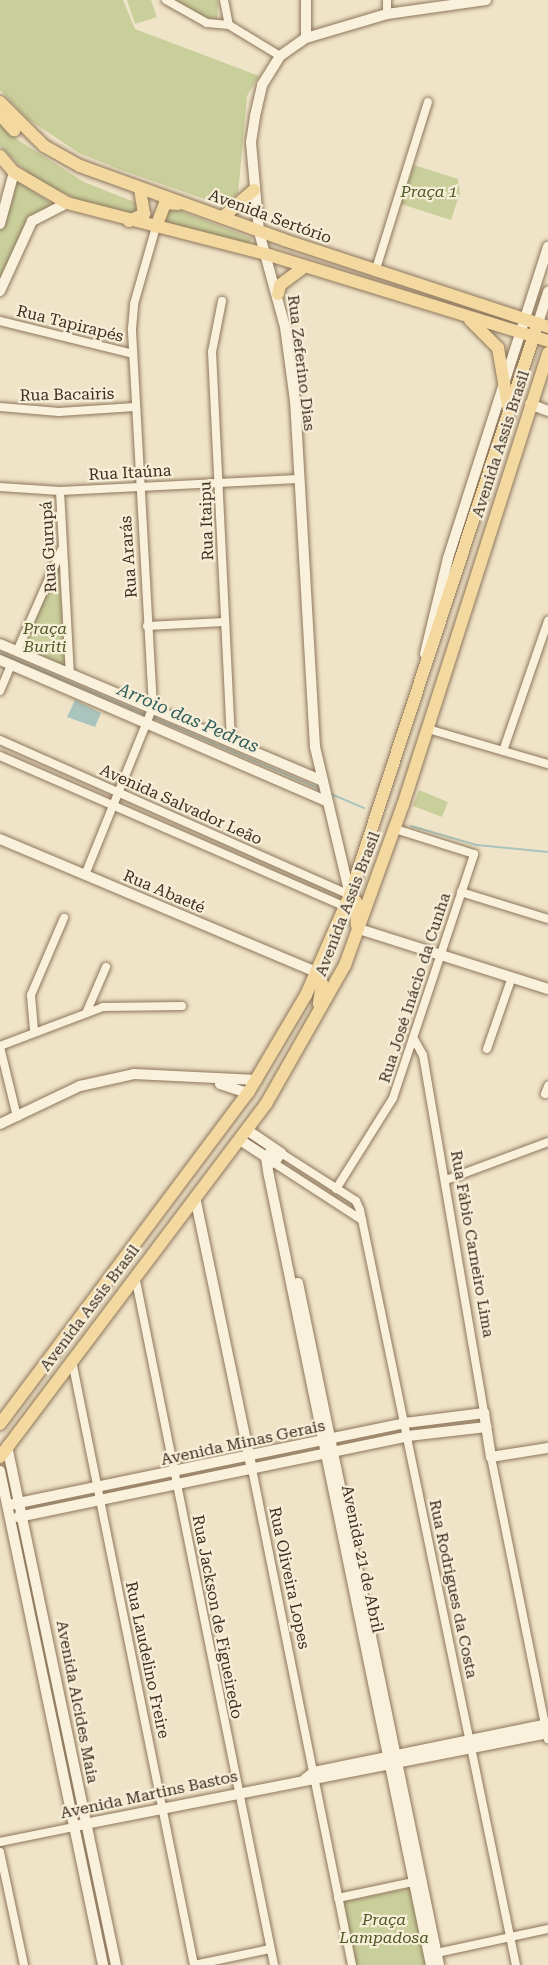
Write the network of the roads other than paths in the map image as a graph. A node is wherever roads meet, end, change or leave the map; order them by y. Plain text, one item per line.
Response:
1 (166, 0) edge
2 (224, 0) edge
3 (306, 0) edge
4 (387, 0) edge
5 (486, 0) edge
6 (458, 2) edge
7 (387, 14) junction
8 (230, 25) junction
9 (306, 38) junction
10 (280, 56) junction
11 (0, 102) edge
12 (428, 102) dead end
13 (0, 115) edge
14 (44, 146) junction
15 (0, 156) edge
16 (14, 172) junction
17 (140, 188) junction
18 (254, 190) junction
19 (67, 203) junction
20 (200, 208) junction
21 (223, 218) junction
22 (128, 221) junction
23 (0, 222) edge
24 (156, 227) junction
25 (259, 232) junction
26 (548, 246) edge
27 (244, 248) junction
28 (269, 255) junction
29 (304, 266) junction
30 (375, 272) junction
31 (0, 291) edge
32 (548, 292) edge
33 (278, 294) junction
34 (222, 301) dead end
35 (464, 315) junction
36 (524, 319) junction
37 (0, 321) edge
38 (543, 325) edge
39 (520, 332) junction
40 (534, 336) junction
41 (548, 341) edge
42 (548, 353) edge
43 (133, 354) junction
44 (504, 380) junction
45 (530, 404) junction
46 (0, 407) edge
47 (135, 407) junction
48 (508, 410) junction
49 (548, 411) edge
50 (298, 479) junction
51 (219, 482) junction
52 (0, 487) edge
53 (138, 487) junction
54 (60, 491) junction
55 (62, 548) junction
56 (548, 621) edge
57 (225, 622) junction
58 (147, 626) junction
59 (0, 644) edge
60 (17, 651) junction
61 (5, 662) edge
62 (70, 674) junction
63 (422, 677) junction
64 (0, 691) edge
65 (150, 715) junction
66 (428, 729) junction
67 (0, 741) edge
68 (231, 741) junction
69 (503, 751) junction
70 (0, 756) edge
71 (548, 764) edge
72 (120, 792) junction
73 (326, 792) junction
74 (115, 805) junction
75 (395, 829) junction
76 (0, 840) edge
77 (246, 848) junction
78 (241, 860) junction
79 (85, 875) junction
80 (461, 892) junction
81 (348, 901) junction
82 (64, 918) dead end
83 (548, 919) edge
84 (359, 929) junction
85 (441, 955) junction
86 (106, 967) dead end
87 (317, 972) junction
88 (512, 977) junction
89 (548, 989) edge
90 (182, 1006) dead end
91 (87, 1011) junction
92 (314, 1028) junction
93 (34, 1030) junction
94 (414, 1039) junction
95 (0, 1046) edge
96 (487, 1049) dead end
97 (188, 1075) junction
98 (257, 1080) junction
99 (279, 1084) junction
100 (248, 1093) junction
101 (16, 1117) junction
102 (0, 1125) edge
103 (244, 1135) junction
104 (548, 1142) edge
105 (277, 1150) junction
106 (270, 1160) junction
107 (199, 1161) junction
108 (446, 1180) junction
109 (336, 1189) junction
110 (195, 1197) junction
111 (362, 1220) junction
112 (135, 1275) junction
113 (72, 1362) junction
114 (484, 1413) junction
115 (405, 1423) junction
116 (0, 1424) edge
117 (486, 1427) junction
118 (408, 1436) junction
119 (327, 1441) junction
120 (548, 1448) edge
121 (2, 1450) edge
122 (330, 1453) junction
123 (249, 1457) junction
124 (491, 1457) junction
125 (252, 1469) junction
126 (0, 1471) edge
127 (174, 1473) junction
128 (177, 1486) junction
129 (97, 1488) junction
130 (100, 1501) junction
131 (22, 1503) junction
132 (9, 1505) junction
133 (25, 1516) junction
134 (11, 1518) junction
135 (547, 1731) edge
136 (472, 1745) junction
137 (394, 1760) junction
138 (311, 1777) junction
139 (238, 1792) junction
140 (164, 1808) junction
141 (87, 1824) junction
142 (74, 1827) junction
143 (0, 1842) edge
144 (0, 1852) edge
145 (418, 1881) junction
146 (338, 1898) junction
147 (548, 1929) edge
148 (510, 1936) junction
149 (270, 1949) junction
150 (432, 1958) edge
151 (24, 1965) edge
152 (103, 1965) edge
153 (116, 1965) edge
154 (194, 1965) edge
155 (274, 1965) edge
156 (352, 1965) edge
157 (439, 1965) edge
158 (516, 1965) edge

1 - 8 street
2 - 8 street
3 - 9 street
4 - 7 street
5 - 6 street, Rua Zeferino Dias
6 - 7 street, Rua Zeferino Dias
7 - 9 street, Rua Zeferino Dias
8 - 10 street
9 - 10 street, Rua Zeferino Dias
10 - 18 street, Rua Zeferino Dias
11 - 14 main road, Avenida Sertório
12 - 30 street
13 - 14 main road
14 - 17 main road, Avenida Sertório
15 - 16 main road, Avenida Sertório
16 - 19 main road, Avenida Sertório
16 - 23 street
17 - 20 main road, Avenida Sertório
17 - 22 main road
18 - 21 main road
18 - 25 street, Rua Zeferino Dias
19 - 22 main road, Avenida Sertório
19 - 31 street
20 - 21 main road, Avenida Sertório
20 - 24 main road
21 - 25 main road, Avenida Sertório
22 - 24 main road, Avenida Sertório
24 - 27 main road, Avenida Sertório
24 - 43 street, Rua Ararás
25 - 27 main road
25 - 28 street, Rua Zeferino Dias
25 - 30 main road, Avenida Sertório
26 - 36 street, Avenida Assis Brasil
27 - 28 main road, Avenida Sertório
28 - 29 main road, Avenida Sertório
28 - 33 street, Rua Zeferino Dias
29 - 33 main road
29 - 35 main road, Avenida Sertório
30 - 36 main road, Avenida Sertório
32 - 38 street, Avenida Assis Brasil
33 - 50 street, Rua Zeferino Dias
34 - 51 street, Rua Itaipu
35 - 39 main road, Avenida Sertório
35 - 44 main road
36 - 38 main road, Avenida Sertório
36 - 39 street, Avenida Assis Brasil
37 - 43 street, Rua Tapirapés
38 - 40 main road, Avenida Assis Brasil
39 - 40 main road, Avenida Sertório
39 - 44 street, Avenida Assis Brasil
40 - 41 main road, Avenida Sertório
40 - 48 main road, Avenida Assis Brasil
42 - 45 main road, Avenida Assis Brasil
43 - 47 street, Rua Ararás
44 - 48 main road
44 - 63 street, Avenida Assis Brasil
45 - 49 street
45 - 66 main road, Avenida Assis Brasil
46 - 47 street, Rua Bacairis
47 - 53 street, Rua Ararás
48 - 63 main road, Avenida Assis Brasil
50 - 51 street, Rua Itaúna
50 - 73 street, Rua Zeferino Dias
51 - 53 street, Rua Itaúna
51 - 57 street, Rua Itaipu
52 - 54 street, Rua Itaúna
53 - 54 street, Rua Itaúna
53 - 58 street, Rua Ararás
54 - 55 street, Rua Gurupá
55 - 60 street
55 - 62 street, Rua Gurupá
56 - 69 street
57 - 58 street
57 - 68 street, Rua Itaipu
58 - 65 street, Rua Ararás
59 - 60 street
60 - 62 street
61 - 64 street
61 - 65 street
62 - 65 street
63 - 81 main road, Avenida Assis Brasil
65 - 68 street
65 - 72 street, Rua Ararás
65 - 73 street
66 - 69 street
66 - 75 main road, Avenida Assis Brasil
67 - 72 street, Avenida Salvador Leão
68 - 73 street
69 - 71 street
70 - 74 street, Avenida Salvador Leão
72 - 74 street, Rua Ararás
72 - 77 street, Avenida Salvador Leão
73 - 81 street, Rua Zeferino Dias
74 - 78 street, Avenida Salvador Leão
74 - 79 street, Rua Ararás
75 - 80 street, Rua José Inácio da Cunha
75 - 84 main road, Avenida Assis Brasil
76 - 79 street, Rua Abaeté
77 - 78 street
77 - 81 street, Avenida Salvador Leão
78 - 81 street, Avenida Salvador Leão
79 - 87 street, Rua Abaeté
80 - 83 street
80 - 85 street, Rua José Inácio da Cunha
81 - 84 main road
81 - 87 main road, Avenida Assis Brasil
82 - 93 street
84 - 85 street
84 - 92 main road, Avenida Assis Brasil
85 - 88 street
85 - 94 street, Rua José Inácio da Cunha
86 - 91 street
87 - 92 main road
87 - 98 main road, Avenida Assis Brasil
88 - 89 street
88 - 96 street
90 - 91 street
91 - 93 street
92 - 99 main road, Avenida Assis Brasil
93 - 95 street
94 - 108 street, Rua Fábio Carneiro Lima
94 - 109 street, Rua José Inácio da Cunha
95 - 101 street
97 - 98 street
97 - 100 street
97 - 101 street
98 - 100 main road, Avenida Assis Brasil
99 - 100 main road
99 - 103 main road, Avenida Assis Brasil
100 - 107 main road, Avenida Assis Brasil
101 - 102 street
103 - 105 street
103 - 106 street
103 - 110 main road, Avenida Assis Brasil
104 - 108 street
105 - 106 street
105 - 109 street, Rua Rodrigues da Costa
106 - 111 street
106 - 119 street, Avenida 21 de Abril
107 - 110 main road
107 - 116 main road, Avenida Assis Brasil
108 - 114 street, Rua Fábio Carneiro Lima
109 - 111 street, Rua Rodrigues da Costa
110 - 112 main road, Avenida Assis Brasil
110 - 123 street, Rua Oliveira Lopes
111 - 115 street, Rua Rodrigues da Costa
112 - 113 main road, Avenida Assis Brasil
112 - 127 street, Rua Jackson de Figueiredo
113 - 121 main road, Avenida Assis Brasil
113 - 129 street, Rua Laudelino Freire
114 - 115 street, Avenida Minas Gerais
114 - 117 street, Rua Fábio Carneiro Lima
115 - 118 street, Rua Rodrigues da Costa
115 - 119 street, Avenida Minas Gerais
117 - 118 street, Avenida Minas Gerais
117 - 124 street, Rua Fábio Carneiro Lima
118 - 122 street, Avenida Minas Gerais
118 - 136 street, Rua Rodrigues da Costa
119 - 122 street, Avenida 21 de Abril
119 - 123 street, Avenida Minas Gerais
120 - 124 street
121 - 131 street, Avenida Alcides Maia
122 - 125 street, Avenida Minas Gerais
122 - 137 street, Avenida 21 de Abril
123 - 125 street, Rua Oliveira Lopes
123 - 127 street, Avenida Minas Gerais
124 - 135 street
125 - 128 street, Avenida Minas Gerais
125 - 138 street, Rua Oliveira Lopes
126 - 132 street, Avenida Alcides Maia
127 - 128 street, Rua Jackson de Figueiredo
127 - 129 street, Avenida Minas Gerais
128 - 130 street, Avenida Minas Gerais
128 - 139 street, Rua Jackson de Figueiredo
129 - 130 street, Rua Laudelino Freire
129 - 131 street, Avenida Minas Gerais
130 - 133 street, Avenida Minas Gerais
130 - 140 street, Rua Laudelino Freire
131 - 132 street, Avenida Minas Gerais
131 - 133 street, Avenida Alcides Maia
132 - 134 street, Avenida Alcides Maia
133 - 134 street, Avenida Minas Gerais
133 - 141 street, Avenida Alcides Maia
134 - 142 street, Avenida Alcides Maia
135 - 136 street, Avenida Martins Bastos
136 - 137 street, Avenida Martins Bastos
136 - 148 street, Rua Rodrigues da Costa
137 - 138 street, Avenida Martins Bastos
137 - 145 street, Avenida 21 de Abril
138 - 139 street, Avenida Martins Bastos
138 - 146 street, Rua Oliveira Lopes
139 - 140 street, Avenida Martins Bastos
139 - 149 street, Rua Jackson de Figueiredo
140 - 141 street, Avenida Martins Bastos
140 - 154 street, Rua Laudelino Freire
141 - 142 street, Avenida Martins Bastos
141 - 153 street, Avenida Alcides Maia
142 - 143 street, Avenida Martins Bastos
142 - 152 street, Avenida Alcides Maia
144 - 151 street
145 - 146 street
145 - 150 street, Avenida 21 de Abril
146 - 156 street, Rua Oliveira Lopes
147 - 148 street
148 - 150 street
148 - 158 street, Rua Rodrigues da Costa
149 - 154 street
149 - 155 street, Rua Jackson de Figueiredo
150 - 157 street, Avenida 21 de Abril

